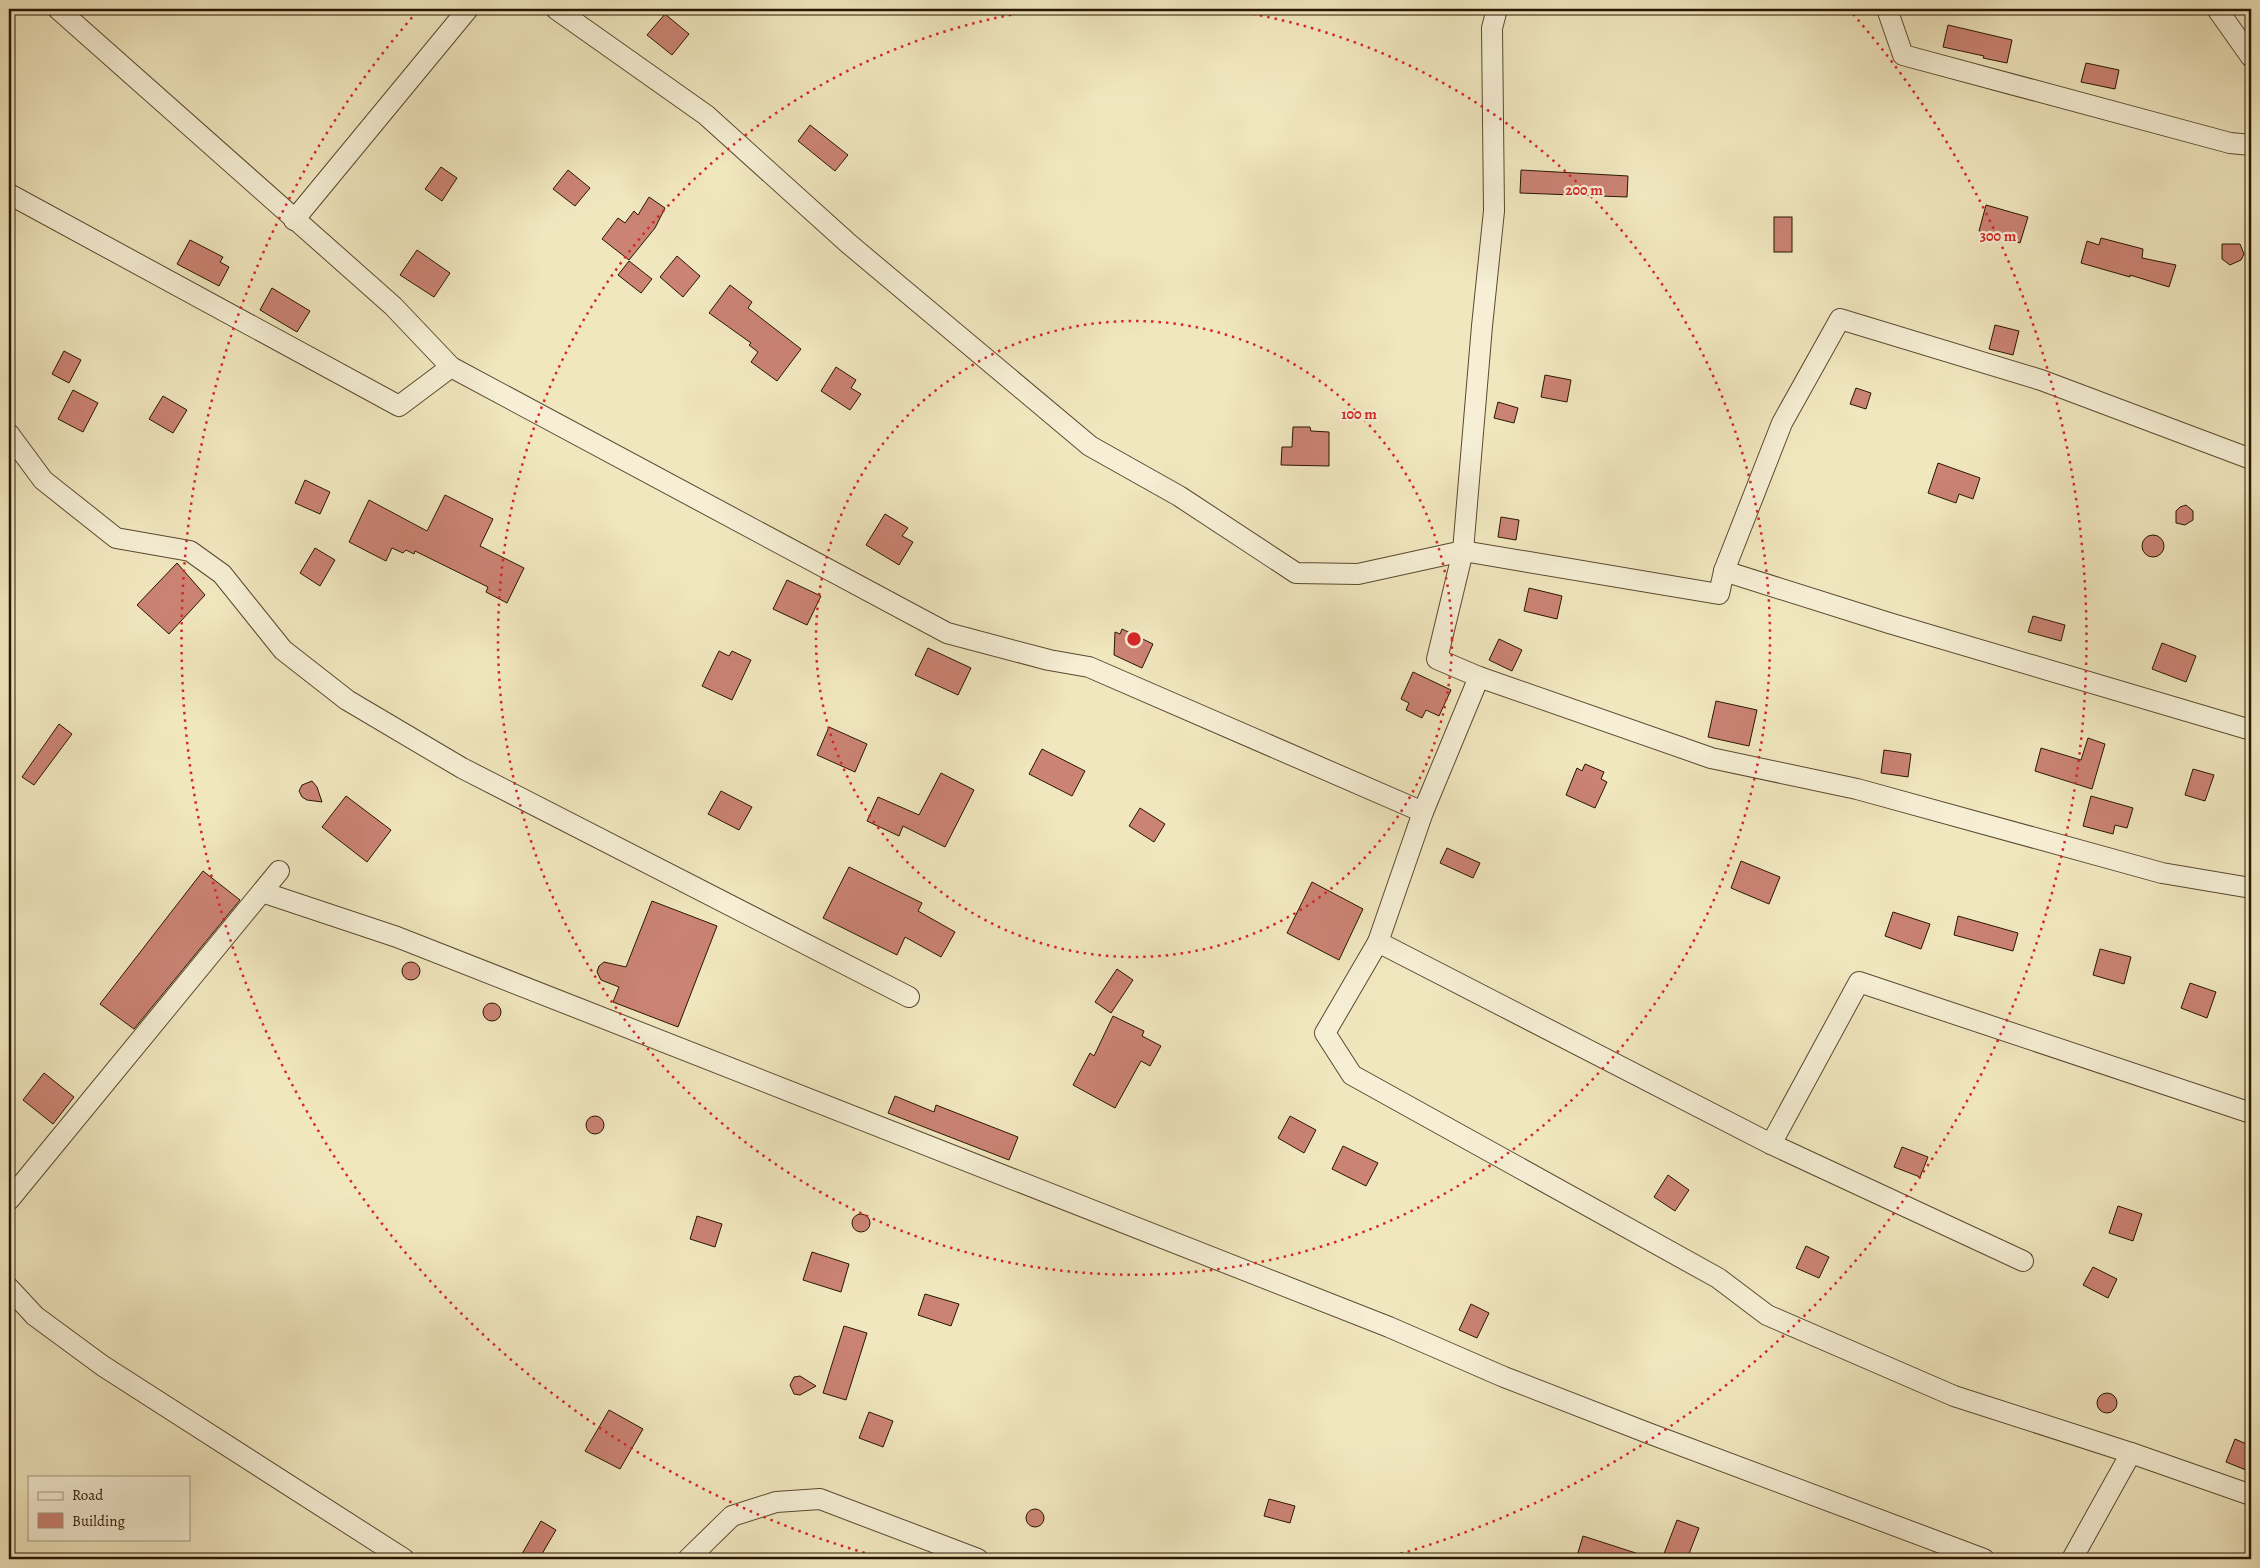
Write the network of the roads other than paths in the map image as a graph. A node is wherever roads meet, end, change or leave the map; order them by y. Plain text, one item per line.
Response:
1 (58, 9) edge
2 (468, 9) edge
3 (556, 9) edge
4 (1497, 9) edge
5 (1887, 9) edge
6 (2217, 9) edge
7 (2251, 57) edge
8 (2251, 145) edge
9 (9, 194) edge
10 (294, 220) junction
11 (451, 366) junction
12 (9, 434) edge
13 (2251, 459) edge
14 (1463, 551) junction
15 (1724, 571) junction
16 (1478, 677) junction
17 (2251, 730) edge
18 (1423, 812) junction
19 (279, 871) dead end
20 (2251, 888) edge
21 (262, 892) junction
22 (1378, 942) junction
23 (909, 997) dead end
24 (2251, 1113) edge
25 (1771, 1144) junction
26 (9, 1200) edge
27 (2023, 1260) dead end
28 (9, 1288) edge
29 (2131, 1452) junction
30 (2251, 1495) edge
31 (404, 1559) edge
32 (688, 1559) edge
33 (978, 1559) edge
34 (1984, 1559) edge
35 (2072, 1559) edge

1 - 10 street
2 - 10 street
3 - 14 street
4 - 14 street
5 - 8 street
6 - 7 street
9 - 11 street
10 - 11 street
11 - 18 street
12 - 23 street
13 - 15 street
14 - 15 street
14 - 16 street
15 - 17 street
16 - 18 street
16 - 20 street
18 - 22 street
19 - 21 street
21 - 26 street
21 - 34 street
22 - 25 street
22 - 29 street
24 - 25 street
25 - 27 street
28 - 31 street
29 - 30 street
29 - 35 street
32 - 33 street

